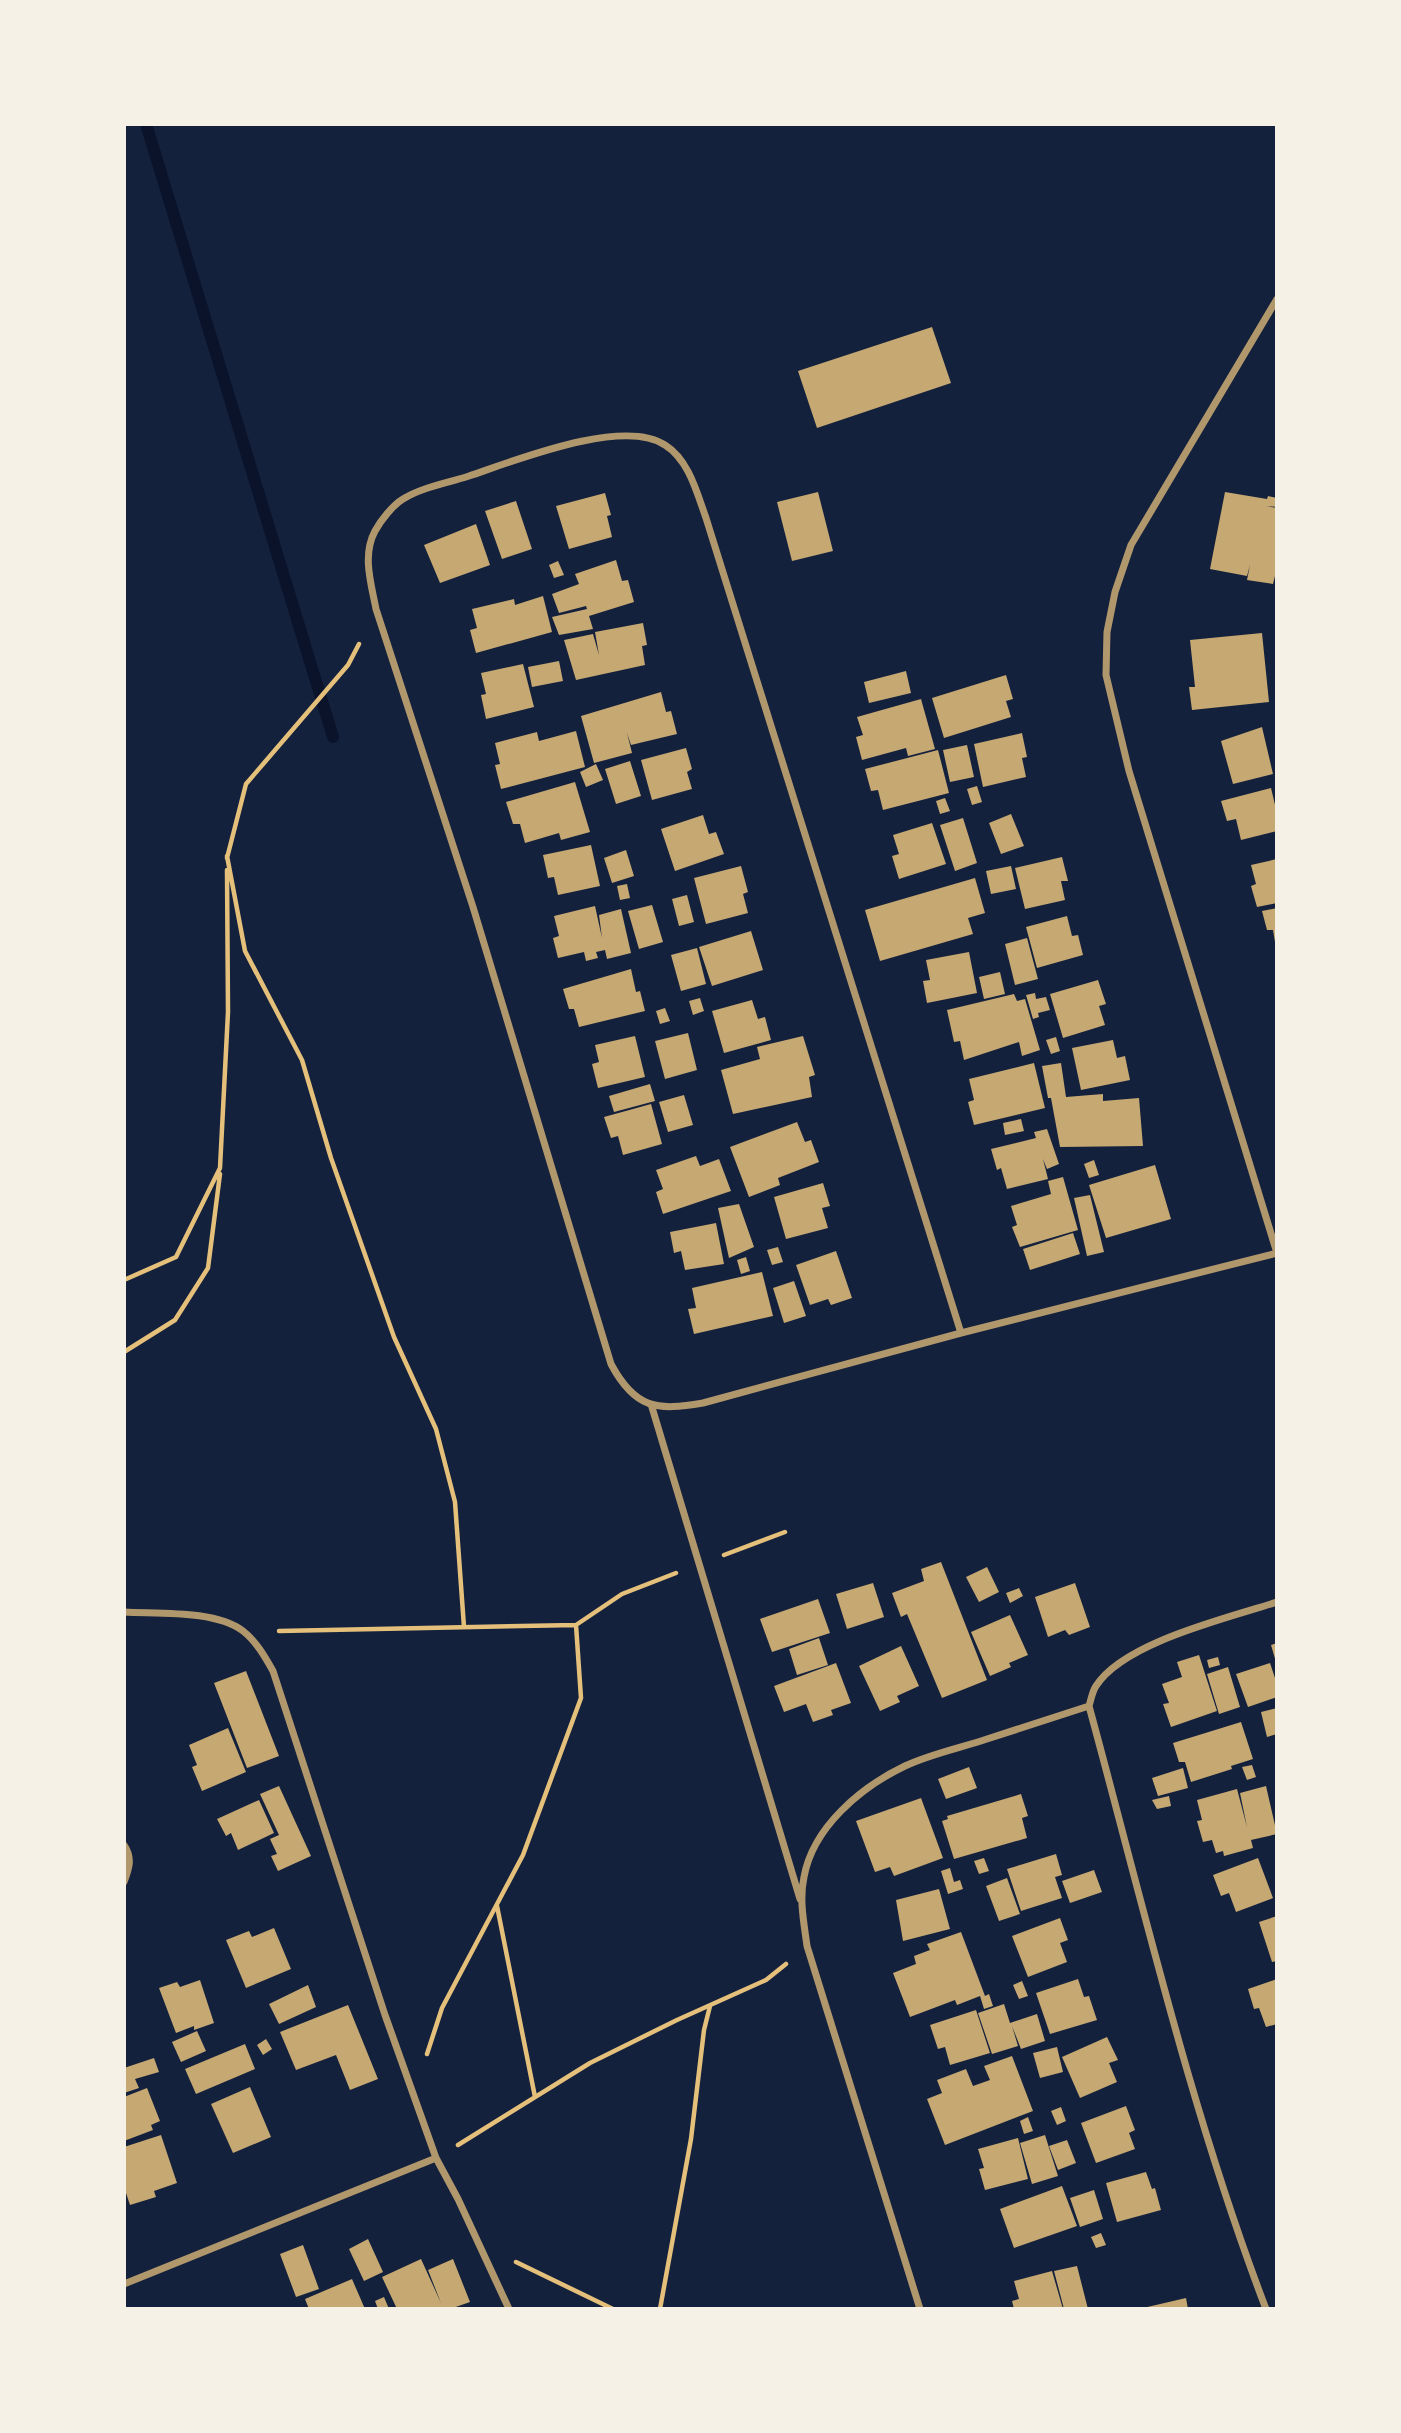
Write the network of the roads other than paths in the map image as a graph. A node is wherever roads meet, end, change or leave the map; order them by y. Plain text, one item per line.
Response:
1 (1277, 299) edge
2 (1277, 1253) edge
3 (961, 1333) junction
4 (651, 1404) junction
5 (1277, 1602) edge
6 (124, 1612) edge
7 (1089, 1706) junction
8 (124, 1845) edge
9 (124, 1882) edge
10 (802, 1906) junction
11 (436, 2158) junction
12 (124, 2284) edge
13 (509, 2309) edge
14 (920, 2309) edge
15 (1266, 2309) edge

1 - 2 street
2 - 3 street
3 - 4 street
3 - 4 street
4 - 10 street
5 - 7 street
6 - 11 street
7 - 10 street
7 - 15 street
8 - 9 street
10 - 14 street
11 - 12 street
11 - 13 street

